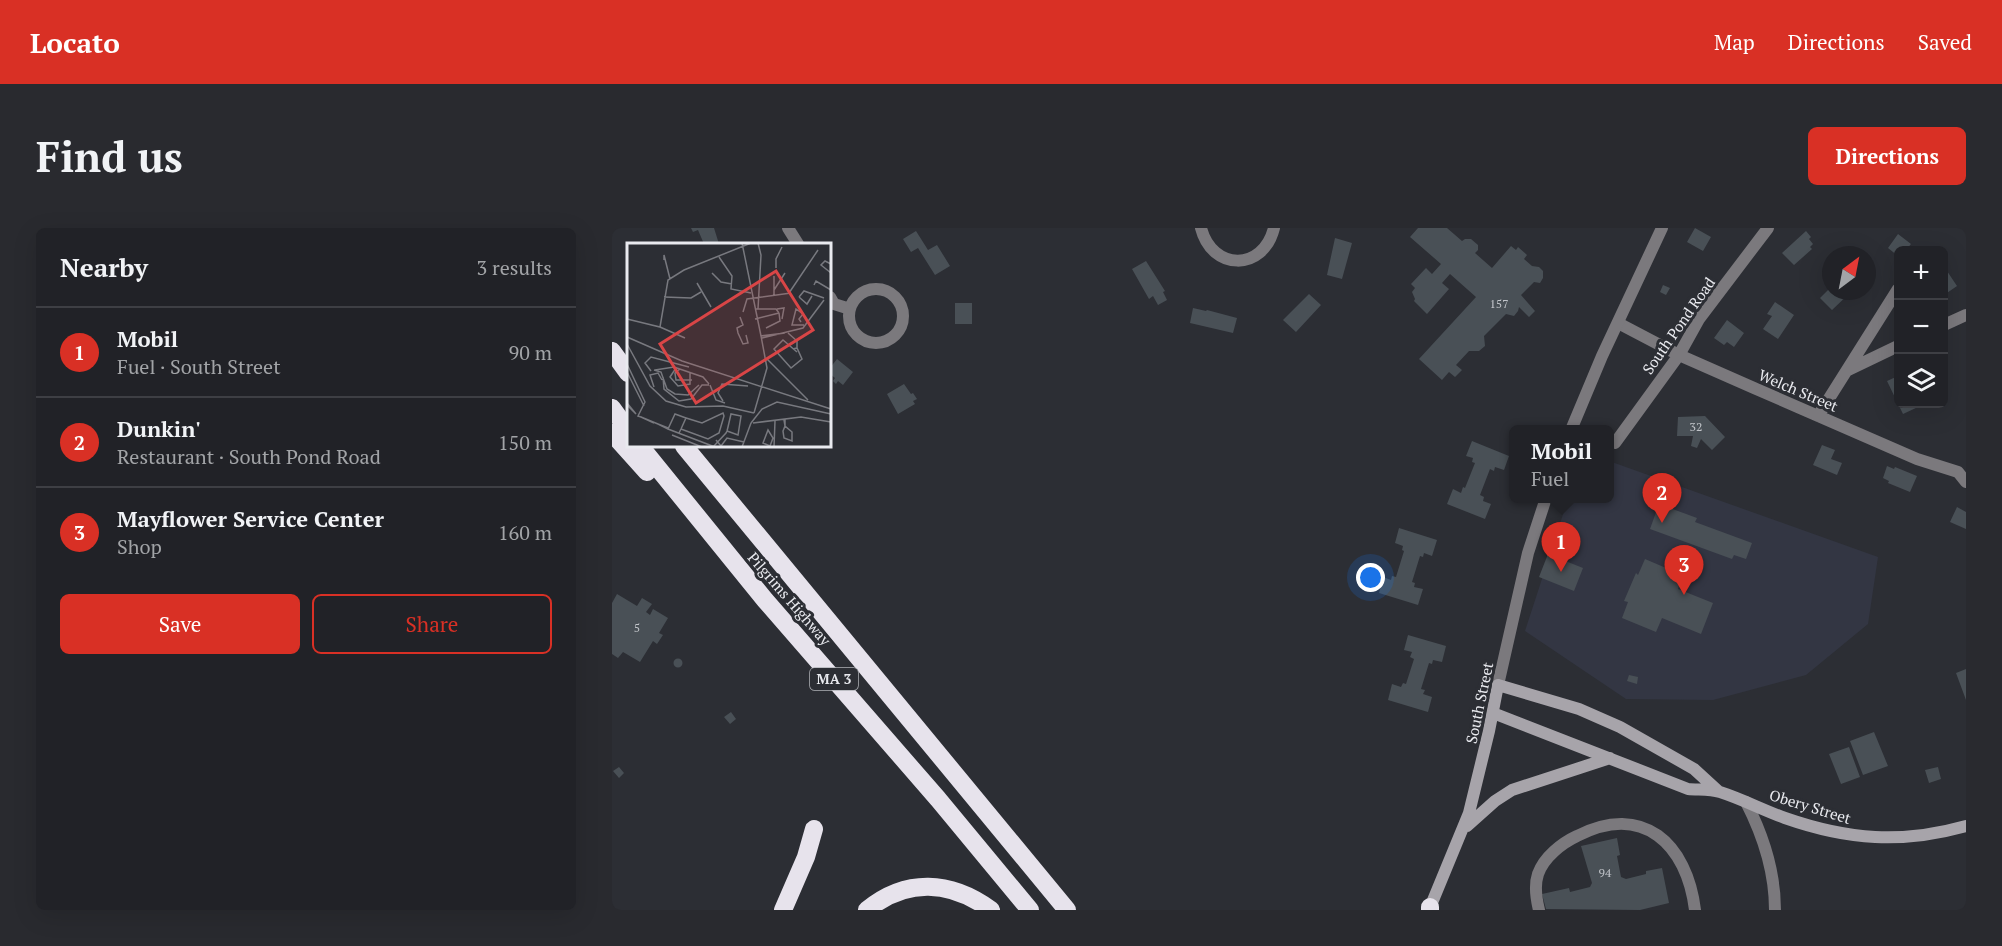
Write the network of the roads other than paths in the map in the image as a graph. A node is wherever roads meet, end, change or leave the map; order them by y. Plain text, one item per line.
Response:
1 (788, 228) edge
2 (1201, 228) edge
3 (1274, 228) edge
4 (1662, 228) edge
5 (1768, 228) edge
6 (797, 243) edge
7 (1894, 297) edge
8 (831, 299) edge
9 (850, 309) junction
10 (1966, 315) edge
11 (1618, 323) junction
12 (1948, 323) edge
13 (1894, 348) edge
14 (612, 351) edge
15 (1679, 355) junction
16 (1847, 371) junction
17 (627, 372) edge
18 (612, 408) edge
19 (1818, 416) junction
20 (1573, 425) edge
21 (627, 429) edge
22 (612, 433) edge
23 (1615, 443) dead end
24 (641, 447) edge
25 (685, 447) edge
26 (1963, 474) edge
27 (1544, 503) edge
28 (765, 600) junction
29 (1498, 685) junction
30 (1493, 712) junction
31 (1610, 758) junction
32 (1718, 792) junction
33 (1746, 802) junction
34 (1966, 826) edge
35 (814, 829) dead end
36 (1464, 829) junction
37 (785, 909) edge
38 (1430, 909) edge
39 (867, 910) edge
40 (991, 910) edge
41 (1030, 910) edge
42 (1067, 910) edge
43 (1539, 910) edge
44 (1695, 910) edge
45 (1775, 910) edge

1 - 6 street
2 - 3 street
4 - 11 street
5 - 15 street, South Pond Road
7 - 16 street
8 - 9 street
9 - 9 street
10 - 12 street
11 - 15 street, Welch Street
11 - 20 street
13 - 16 street
14 - 17 highway
15 - 19 street, Welch Street
15 - 23 street, South Pond Road
16 - 19 street
18 - 21 highway
19 - 26 street, Welch Street
22 - 28 highway
24 - 28 highway, Pilgrims Highway / MA 3
25 - 42 highway, Pilgrims Highway / MA 3
27 - 29 street, South Street
28 - 41 highway, Pilgrims Highway / MA 3
29 - 30 main road, South Street
29 - 32 main road, Obery Street
30 - 31 main road, Obery Street
30 - 36 main road, South Street
31 - 32 main road, Obery Street
31 - 36 main road
32 - 33 main road, Obery Street
33 - 34 main road, Obery Street
33 - 45 street
35 - 37 highway
36 - 38 main road, South Street
39 - 40 highway
43 - 44 street

